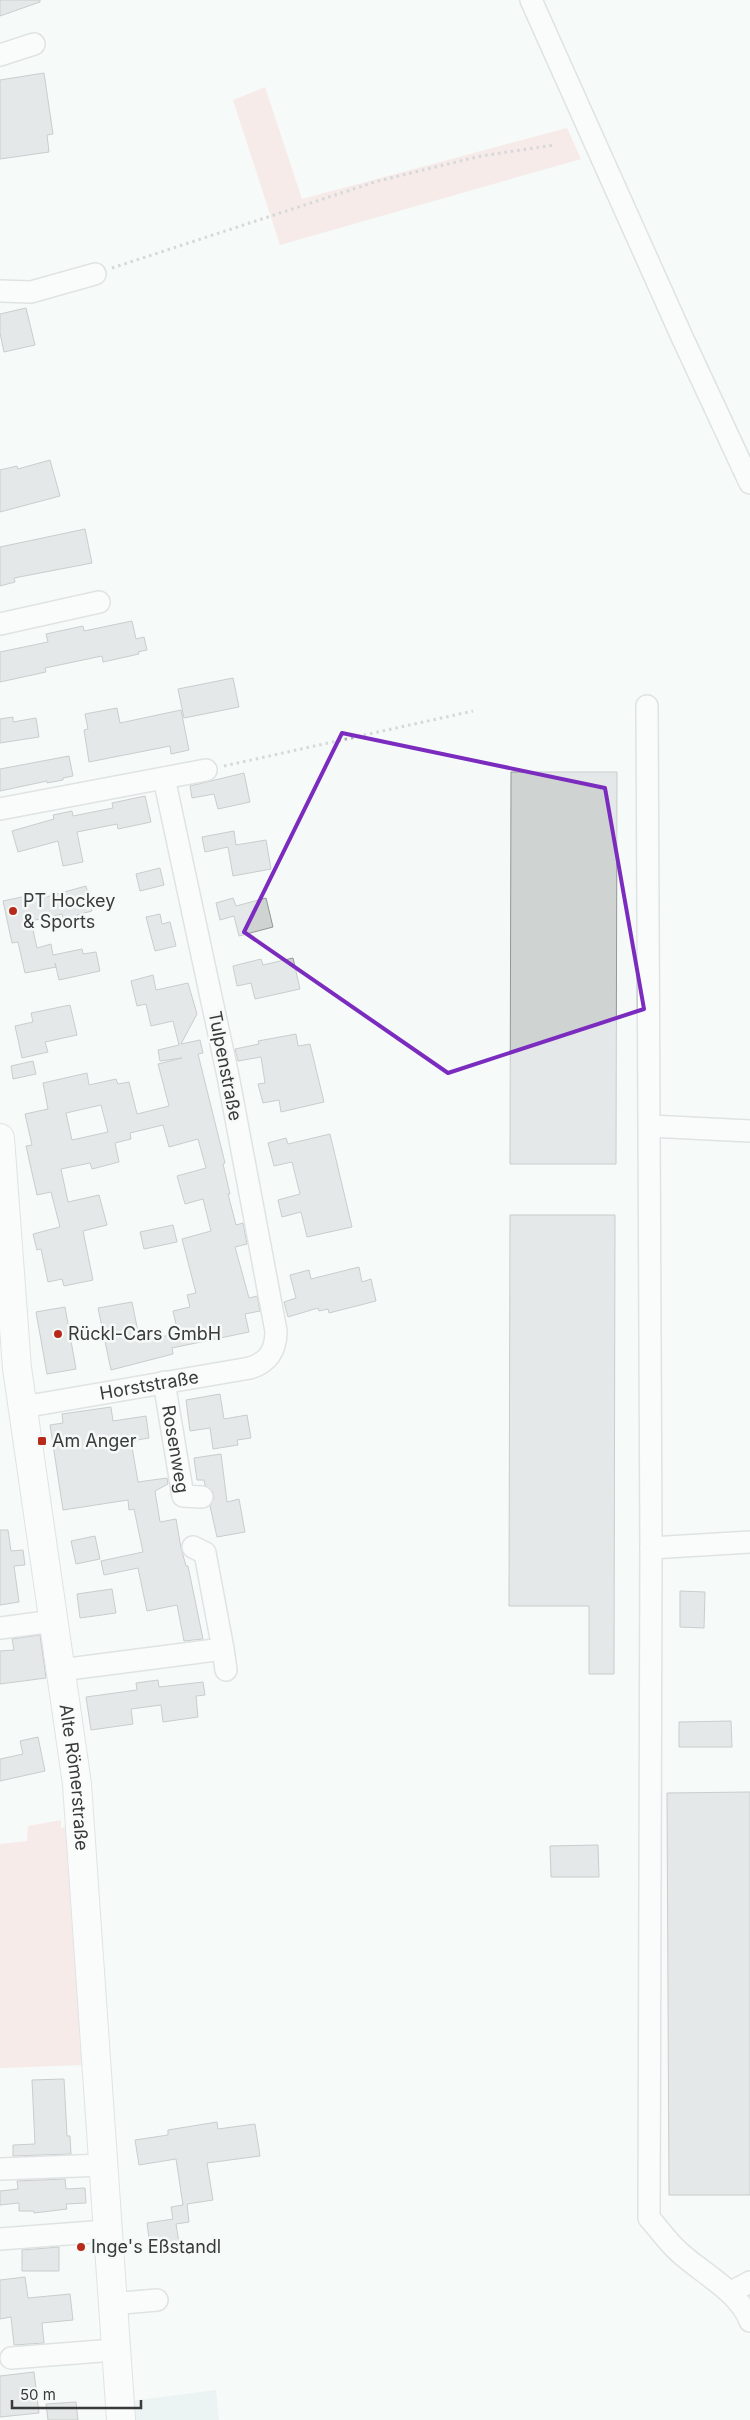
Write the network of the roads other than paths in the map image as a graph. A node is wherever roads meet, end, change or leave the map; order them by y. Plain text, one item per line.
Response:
1 (530, 0) edge
2 (34, 44) dead end
3 (0, 55) edge
4 (95, 274) road end
5 (0, 291) edge
6 (750, 483) edge
7 (99, 602) dead end
8 (0, 624) edge
9 (647, 706) dead end
10 (206, 770) road end
11 (164, 778) junction
12 (0, 809) edge
13 (650, 1126) junction
14 (750, 1131) edge
15 (0, 1138) edge
16 (1, 1170) edge
17 (271, 1354) joint
18 (9, 1369) edge
19 (164, 1382) junction
20 (23, 1407) junction
21 (202, 1498) dead end
22 (750, 1542) edge
23 (193, 1547) dead end
24 (651, 1548) junction
25 (54, 1621) junction
26 (0, 1628) edge
27 (223, 1649) junction
28 (61, 1670) junction
29 (226, 1670) dead end
30 (103, 2165) junction
31 (0, 2169) edge
32 (106, 2231) junction
33 (0, 2239) edge
34 (750, 2282) edge
35 (731, 2292) junction
36 (157, 2300) dead end
37 (111, 2304) junction
38 (750, 2321) edge
39 (114, 2350) junction
40 (11, 2358) dead end
41 (121, 2420) edge

1 - 6 street
2 - 3 street
4 - 5 street
7 - 8 street
9 - 13 street
10 - 11 street
11 - 12 street
11 - 17 street, Tulpenstraße
13 - 14 street
13 - 24 street
15 - 16 main road, Alte Römerstraße
16 - 18 main road, Alte Römerstraße
17 - 19 street, Horststraße
18 - 20 main road, Alte Römerstraße
19 - 20 street, Horststraße
19 - 21 street, Rosenweg
20 - 25 main road, Alte Römerstraße
22 - 24 street
23 - 27 street
24 - 35 street
25 - 26 street
25 - 28 main road, Alte Römerstraße
27 - 28 street
27 - 29 street
28 - 30 main road, Alte Römerstraße
30 - 31 street
30 - 32 main road, Alte Römerstraße
32 - 33 street
32 - 37 main road, Alte Römerstraße
34 - 35 street
35 - 38 street
36 - 37 street
37 - 39 main road, Alte Römerstraße
39 - 40 street
39 - 41 main road, Alte Römerstraße

